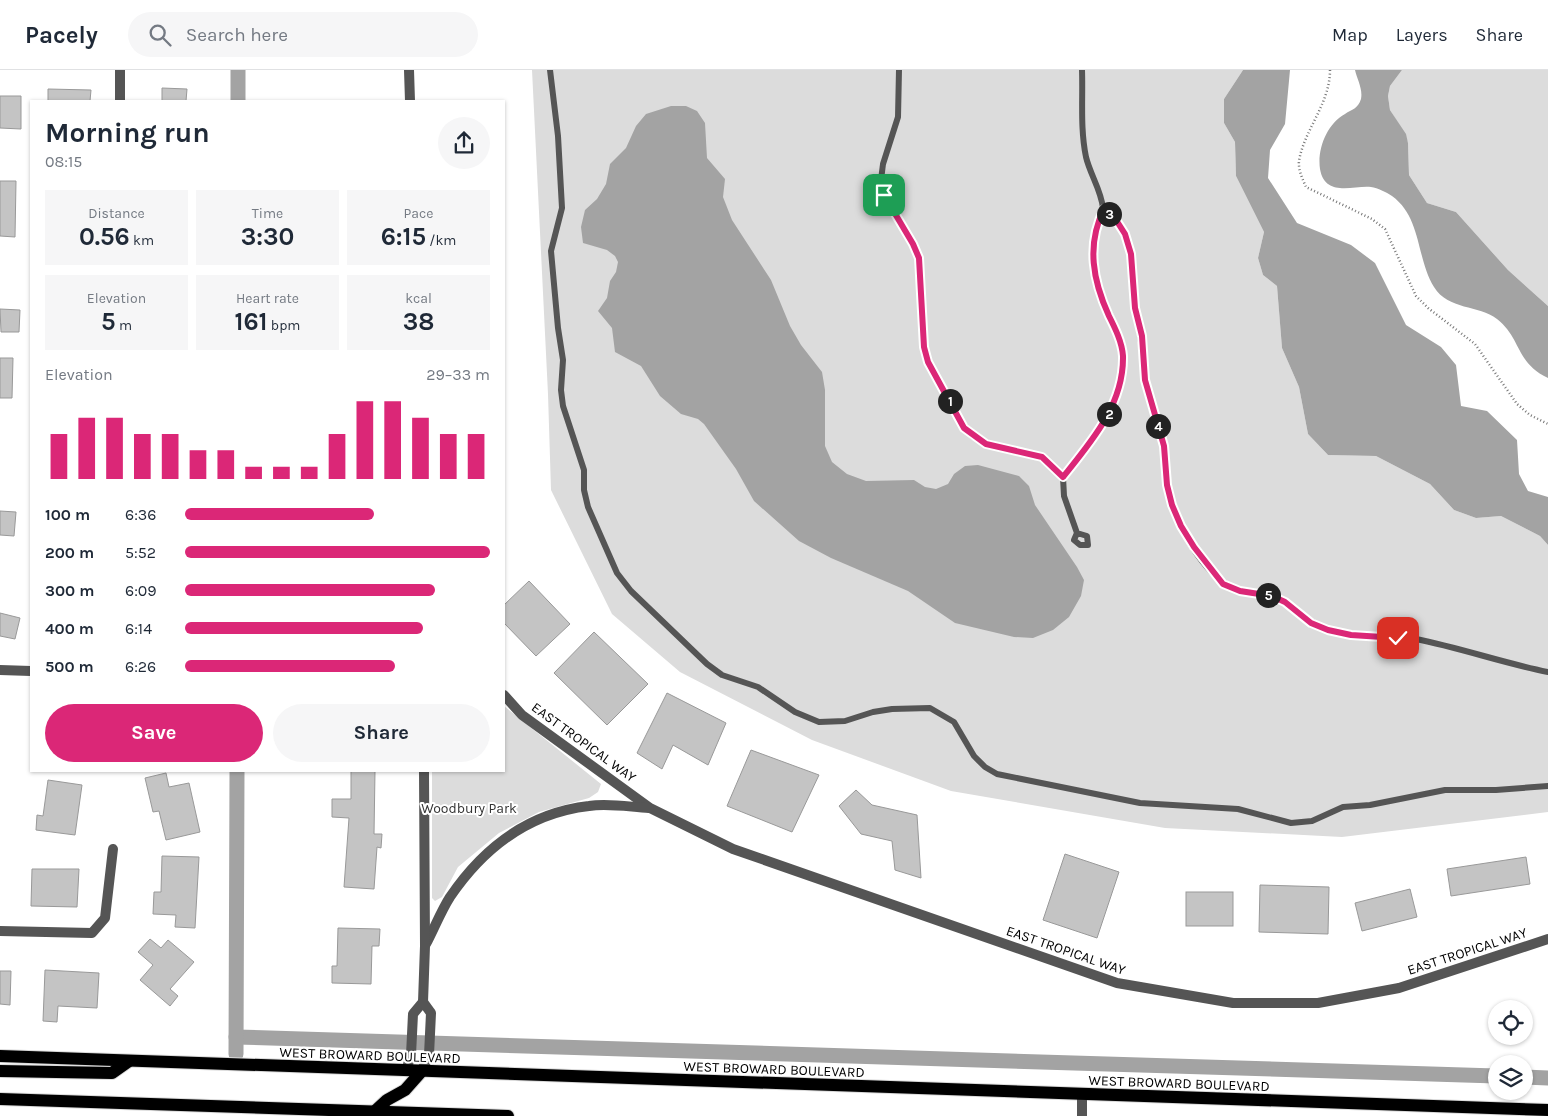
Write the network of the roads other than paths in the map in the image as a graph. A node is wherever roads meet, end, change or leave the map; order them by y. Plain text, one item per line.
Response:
1 (120, 70) edge
2 (410, 70) edge
3 (550, 70) edge
4 (899, 70) edge
5 (1082, 70) edge
6 (120, 100) edge
7 (410, 100) edge
8 (1104, 209) junction
9 (1063, 477) junction
10 (1077, 533) dead end
11 (0, 670) edge
12 (30, 671) edge
13 (1548, 672) edge
14 (505, 696) edge
15 (424, 772) edge
16 (1548, 786) edge
17 (650, 808) junction
18 (113, 849) dead end
19 (0, 932) edge
20 (1548, 939) edge
21 (425, 946) junction
22 (423, 1002) junction
23 (0, 1056) edge
24 (129, 1061) junction
25 (0, 1071) edge
26 (406, 1072) junction
27 (421, 1072) junction
28 (1082, 1095) junction
29 (0, 1099) edge
30 (1548, 1110) edge
31 (269, 1112) edge
32 (374, 1112) junction
33 (402, 1115) edge
34 (423, 1115) edge
35 (455, 1115) edge
36 (508, 1116) edge
37 (1082, 1116) edge

1 - 6 street
2 - 7 street
3 - 16 lane
4 - 9 lane
5 - 8 lane
8 - 9 lane
8 - 13 lane
9 - 10 lane
11 - 12 street
14 - 17 street, EAST TROPICAL WAY
15 - 21 street, EAST TROPICAL WAY
17 - 20 street, EAST TROPICAL WAY
17 - 21 street, EAST TROPICAL WAY
18 - 19 street
21 - 22 street, EAST TROPICAL WAY
22 - 26 street
22 - 27 street
23 - 24 main road, WEST BROWARD BOULEVARD
24 - 25 main road
24 - 26 main road, WEST BROWARD BOULEVARD
26 - 27 main road, WEST BROWARD BOULEVARD
27 - 28 main road, WEST BROWARD BOULEVARD
27 - 32 main road
28 - 30 main road, WEST BROWARD BOULEVARD
28 - 37 street
29 - 31 main road
31 - 32 main road
32 - 33 main road
33 - 34 main road
34 - 35 main road
35 - 36 main road

